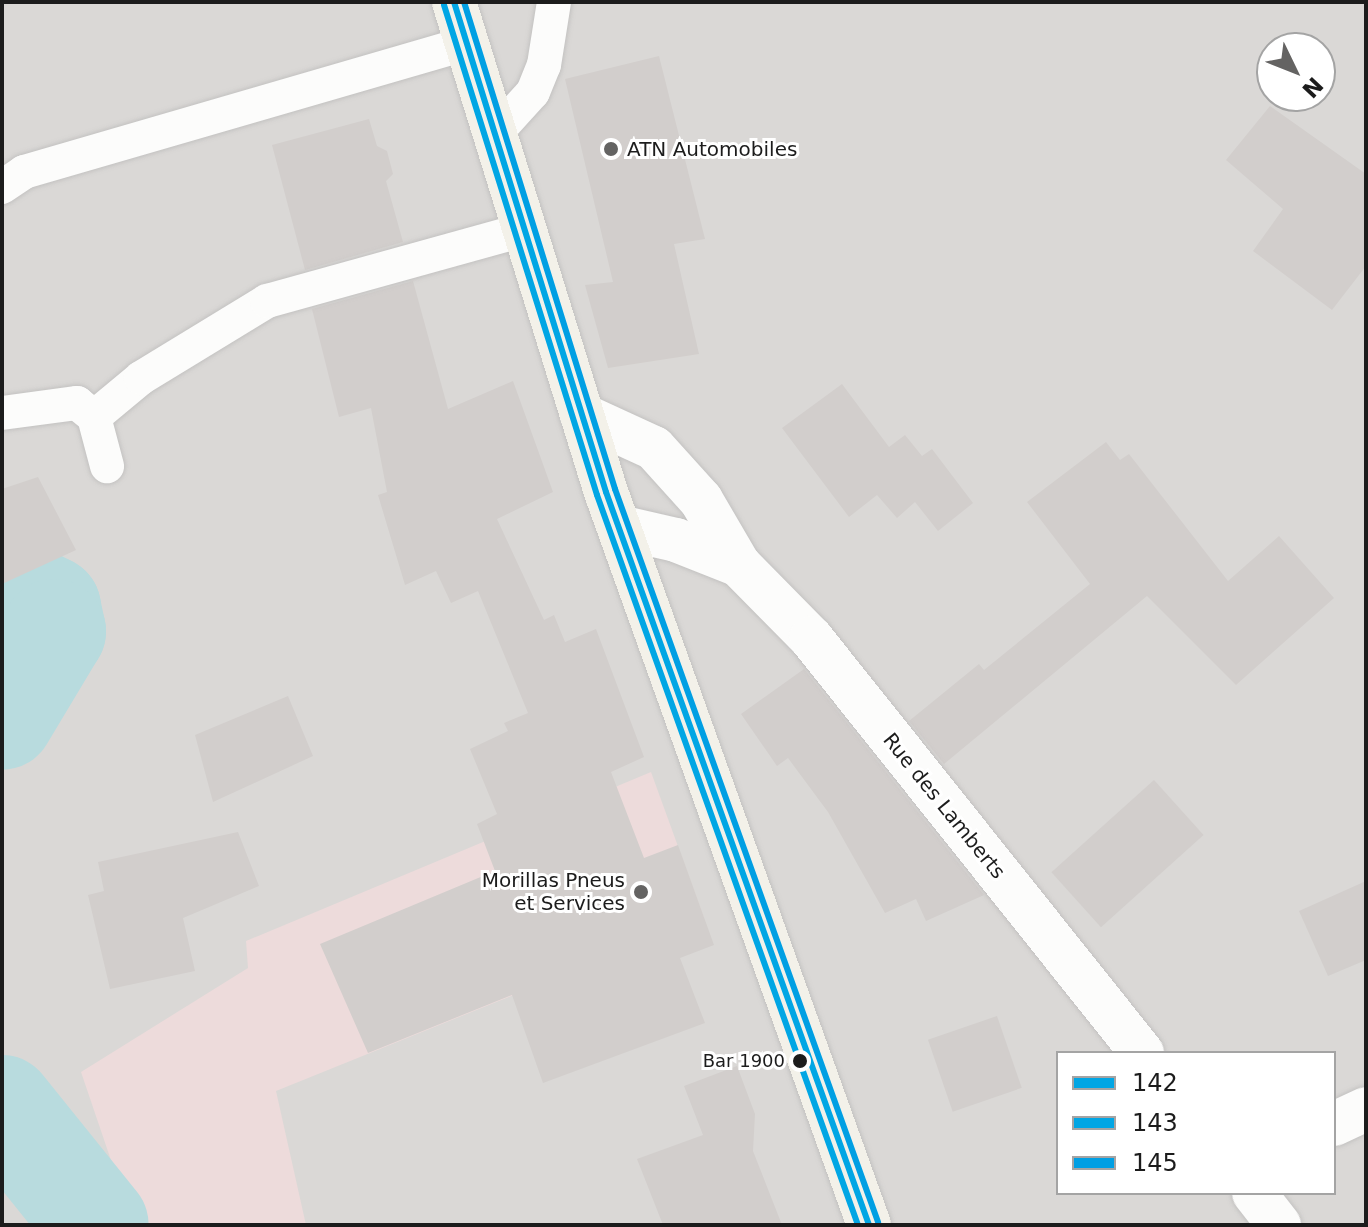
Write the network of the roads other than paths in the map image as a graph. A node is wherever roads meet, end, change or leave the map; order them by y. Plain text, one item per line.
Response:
1 (454, 2) edge
2 (554, 2) edge
3 (466, 44) junction
4 (493, 136) junction
5 (2, 187) edge
6 (523, 230) junction
7 (2, 413) edge
8 (582, 415) junction
9 (94, 417) junction
10 (107, 466) dead end
11 (612, 510) junction
12 (739, 565) junction
13 (1140, 1051) edge
14 (1366, 1109) edge
15 (1336, 1123) edge
16 (1256, 1195) edge
17 (869, 1225) edge
18 (1279, 1225) edge

1 - 3 main road
2 - 4 lane
3 - 4 main road
3 - 5 lane
4 - 6 main road
6 - 8 main road
6 - 9 lane
7 - 9 lane
8 - 11 main road
8 - 12 street, Rue des Lamberts
9 - 10 lane
11 - 12 street, Rue des Lamberts
11 - 17 main road
12 - 13 street, Rue des Lamberts
14 - 15 street
16 - 18 street

